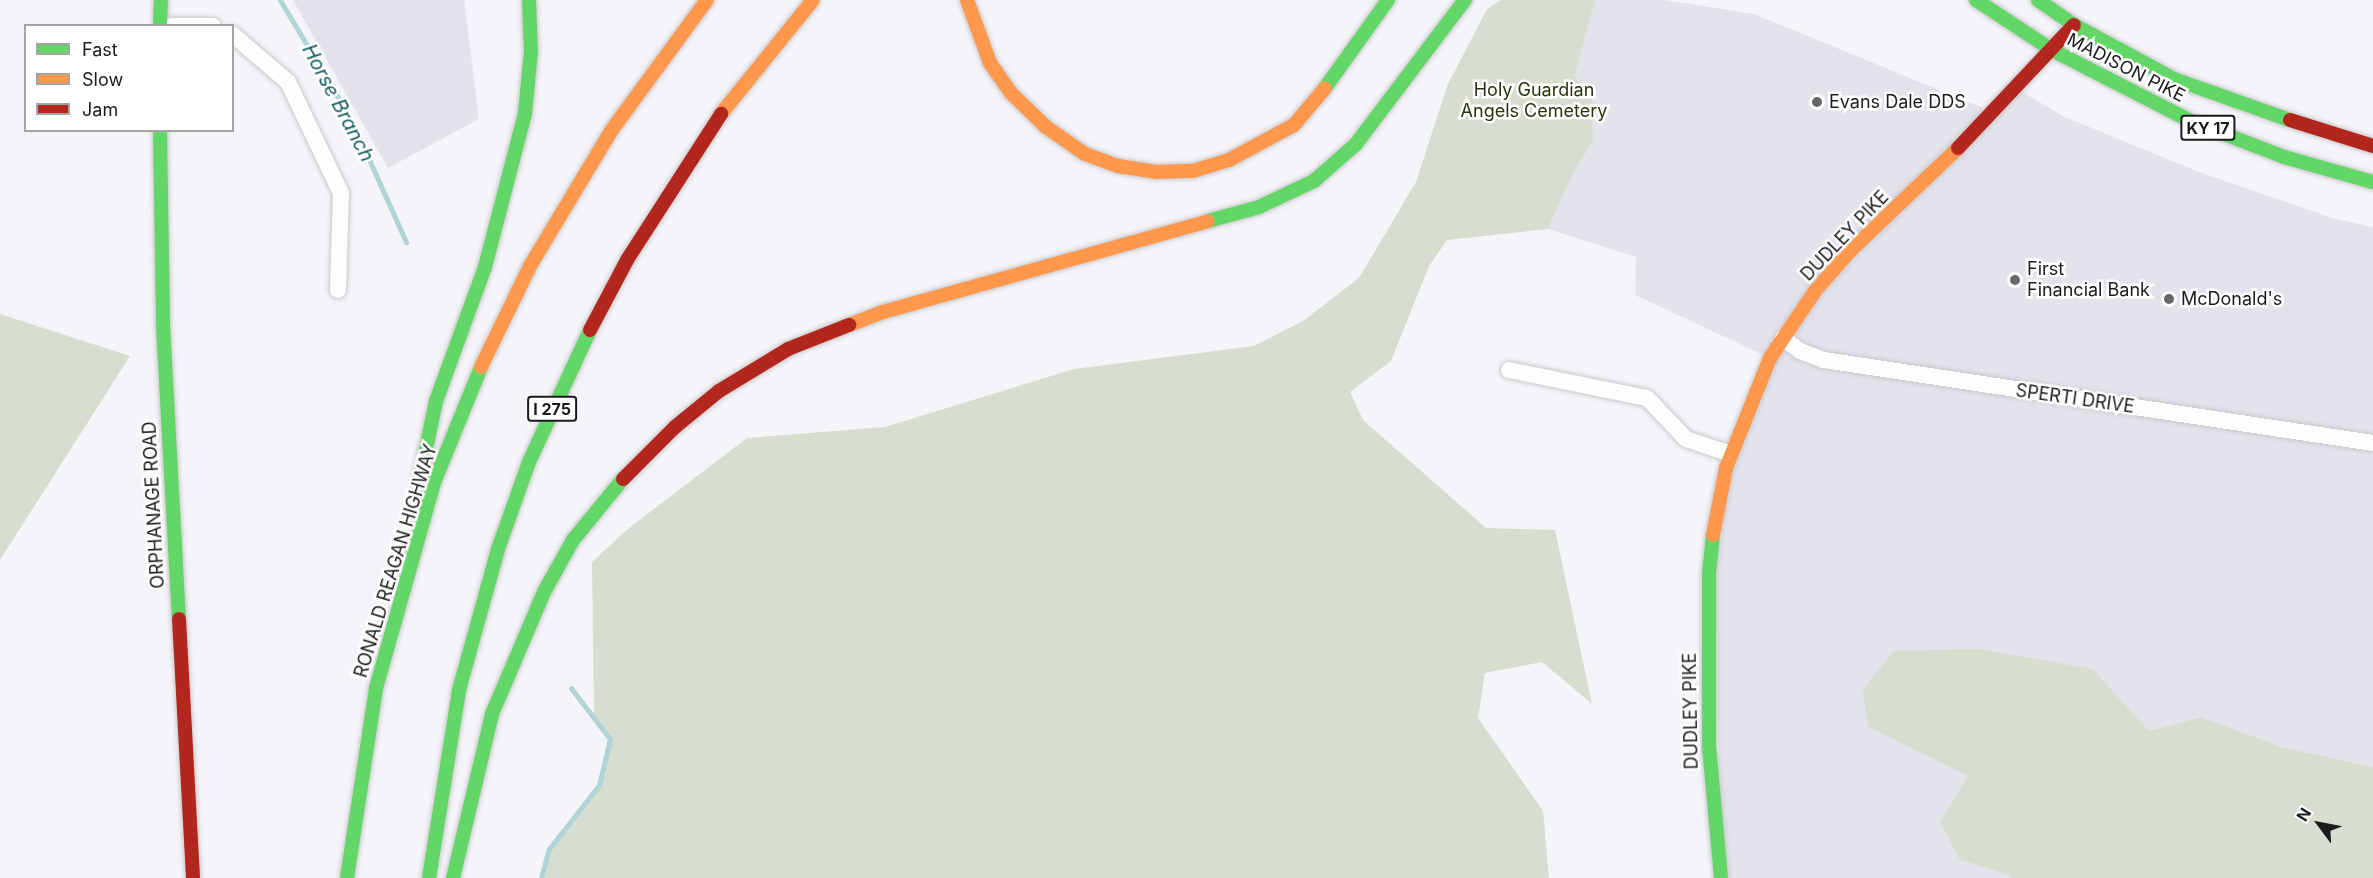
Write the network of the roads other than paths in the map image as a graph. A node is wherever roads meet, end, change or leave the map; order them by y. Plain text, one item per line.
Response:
1 (161, 0) edge
2 (529, 0) edge
3 (707, 0) edge
4 (813, 0) edge
5 (968, 0) edge
6 (1388, 0) edge
7 (1465, 0) edge
8 (1976, 0) edge
9 (2038, 0) edge
10 (160, 24) edge
11 (2074, 25) junction
12 (234, 36) edge
13 (2052, 50) junction
14 (159, 132) edge
15 (2373, 146) edge
16 (2373, 182) edge
17 (338, 290) dead end
18 (1783, 338) junction
19 (1509, 370) dead end
20 (2373, 443) edge
21 (1731, 454) junction
22 (376, 688) junction
23 (193, 878) edge
24 (347, 878) edge
25 (429, 878) edge
26 (453, 878) edge
27 (1721, 878) edge

1 - 10 main road
2 - 22 main road
3 - 22 main road, RONALD REAGAN HIGHWAY
4 - 25 main road, I 275
5 - 6 main road
7 - 26 main road
8 - 13 main road, MADISON PIKE / KY 17
9 - 11 main road, MADISON PIKE / KY 17
11 - 13 main road, DUDLEY PIKE
11 - 15 main road, MADISON PIKE / KY 17
12 - 17 street
13 - 16 main road, MADISON PIKE / KY 17
13 - 18 main road, DUDLEY PIKE
14 - 23 main road, ORPHANAGE ROAD
18 - 20 street, SPERTI DRIVE
18 - 21 main road, DUDLEY PIKE
19 - 21 street
21 - 27 main road, DUDLEY PIKE
22 - 24 main road, RONALD REAGAN HIGHWAY

